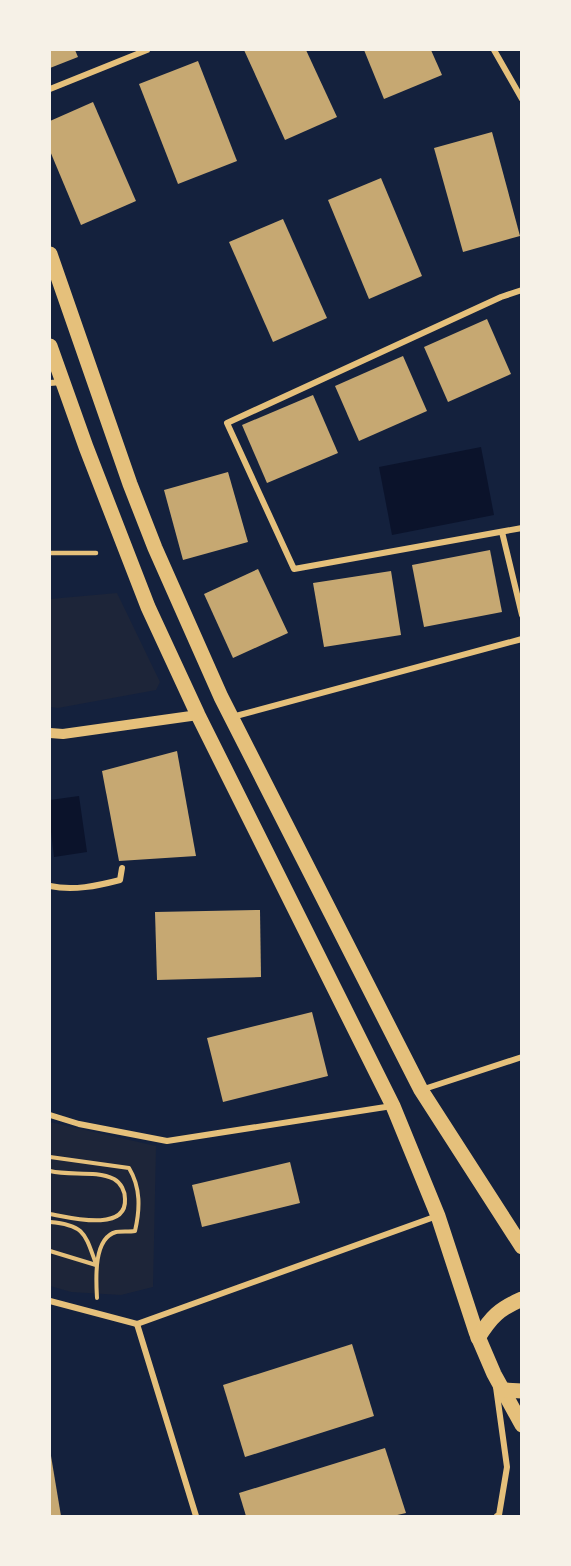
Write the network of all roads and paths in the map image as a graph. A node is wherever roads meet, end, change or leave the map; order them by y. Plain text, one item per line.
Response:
1 (147, 50) edge
2 (494, 50) edge
3 (50, 89) edge
4 (522, 99) edge
5 (50, 254) edge
6 (522, 290) edge
7 (50, 346) edge
8 (56, 382) edge
9 (522, 528) edge
10 (502, 532) junction
11 (50, 553) edge
12 (96, 553) dead end
13 (522, 615) edge
14 (522, 639) edge
15 (198, 715) junction
16 (231, 717) junction
17 (50, 733) edge
18 (122, 868) dead end
19 (50, 886) edge
20 (522, 1057) edge
21 (421, 1090) junction
22 (393, 1106) junction
23 (50, 1115) edge
24 (50, 1157) edge
25 (50, 1171) edge
26 (50, 1214) edge
27 (438, 1216) junction
28 (50, 1222) edge
29 (522, 1247) edge
30 (50, 1251) edge
31 (96, 1265) junction
32 (522, 1299) edge
33 (50, 1301) edge
34 (97, 1314) junction
35 (136, 1324) junction
36 (478, 1338) junction
37 (494, 1374) junction
38 (503, 1390) junction
39 (522, 1391) edge
40 (522, 1425) edge
41 (196, 1516) edge
42 (497, 1516) edge

1 - 3 street
2 - 4 street
5 - 16 main road
6 - 10 street
7 - 8 main road
8 - 15 main road
9 - 10 street
10 - 13 street
11 - 12 lane
14 - 16 street
15 - 17 street
15 - 22 main road
16 - 21 main road
18 - 19 street
20 - 21 street
21 - 29 main road
22 - 23 street
22 - 27 main road
24 - 31 path
25 - 26 path
27 - 35 street
27 - 36 main road
28 - 31 path
30 - 31 path
31 - 34 path
32 - 36 main road
33 - 34 street
34 - 35 street
35 - 41 street
36 - 37 main road
37 - 38 main road
37 - 42 street
38 - 39 main road
38 - 40 main road

